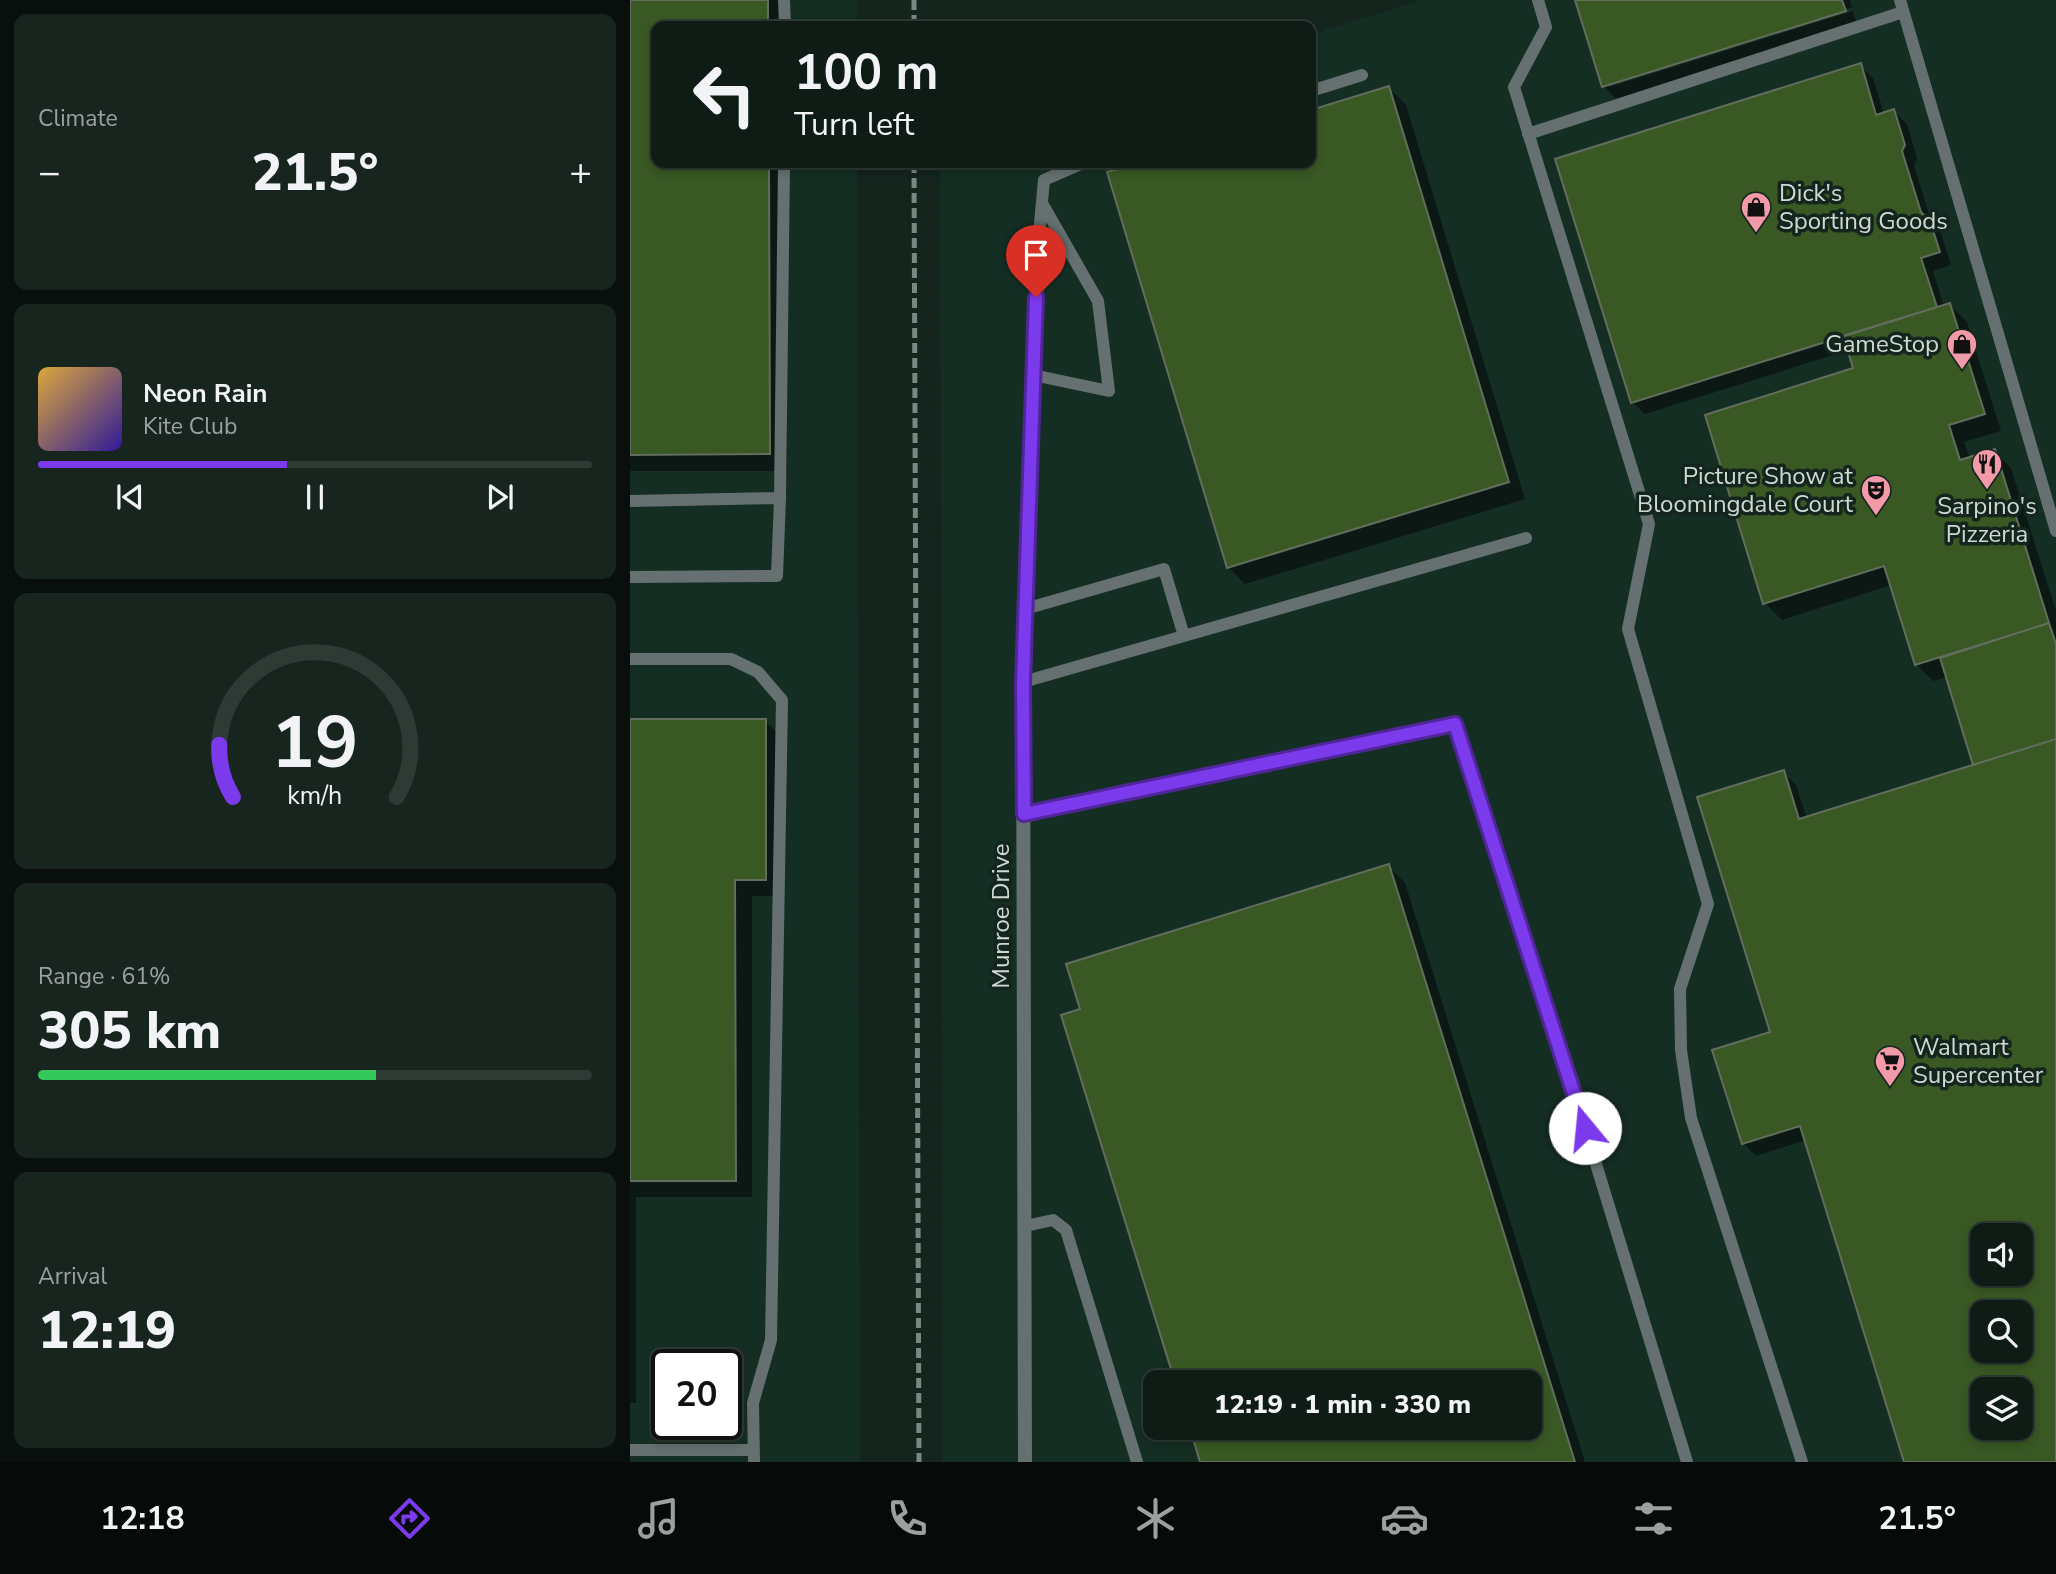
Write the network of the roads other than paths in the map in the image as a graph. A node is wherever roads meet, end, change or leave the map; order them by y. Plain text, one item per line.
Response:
1 (785, 0) edge
2 (1538, 0) edge
3 (1902, 6) edge
4 (785, 21) edge
5 (1362, 75) dead end
6 (1316, 89) edge
7 (1528, 134) junction
8 (784, 168) edge
9 (1072, 168) edge
10 (1042, 203) junction
11 (1038, 245) joint
12 (1033, 375) junction
13 (780, 498) junction
14 (630, 501) edge
15 (2056, 531) edge
16 (1526, 538) dead end
17 (630, 577) edge
18 (1025, 609) junction
19 (1184, 636) junction
20 (630, 659) edge
21 (1023, 682) junction
22 (1024, 814) junction
23 (1025, 1226) junction
24 (630, 1450) edge
25 (754, 1456) edge
26 (1025, 1462) edge
27 (1137, 1462) edge
28 (1687, 1462) edge
29 (1802, 1462) edge

1 - 4 lane
2 - 7 lane
3 - 7 lane
3 - 15 lane
5 - 6 lane
7 - 29 lane
8 - 13 lane
9 - 10 lane
10 - 11 lane
10 - 12 lane
11 - 12 street, Munroe Drive
12 - 18 street, Munroe Drive
13 - 14 lane
13 - 17 lane
16 - 19 lane
18 - 19 lane
18 - 21 street, Munroe Drive
19 - 21 lane
20 - 25 lane
21 - 22 street, Munroe Drive
22 - 23 street, Munroe Drive
22 - 28 lane
23 - 26 street, Munroe Drive
23 - 27 lane
24 - 25 lane

